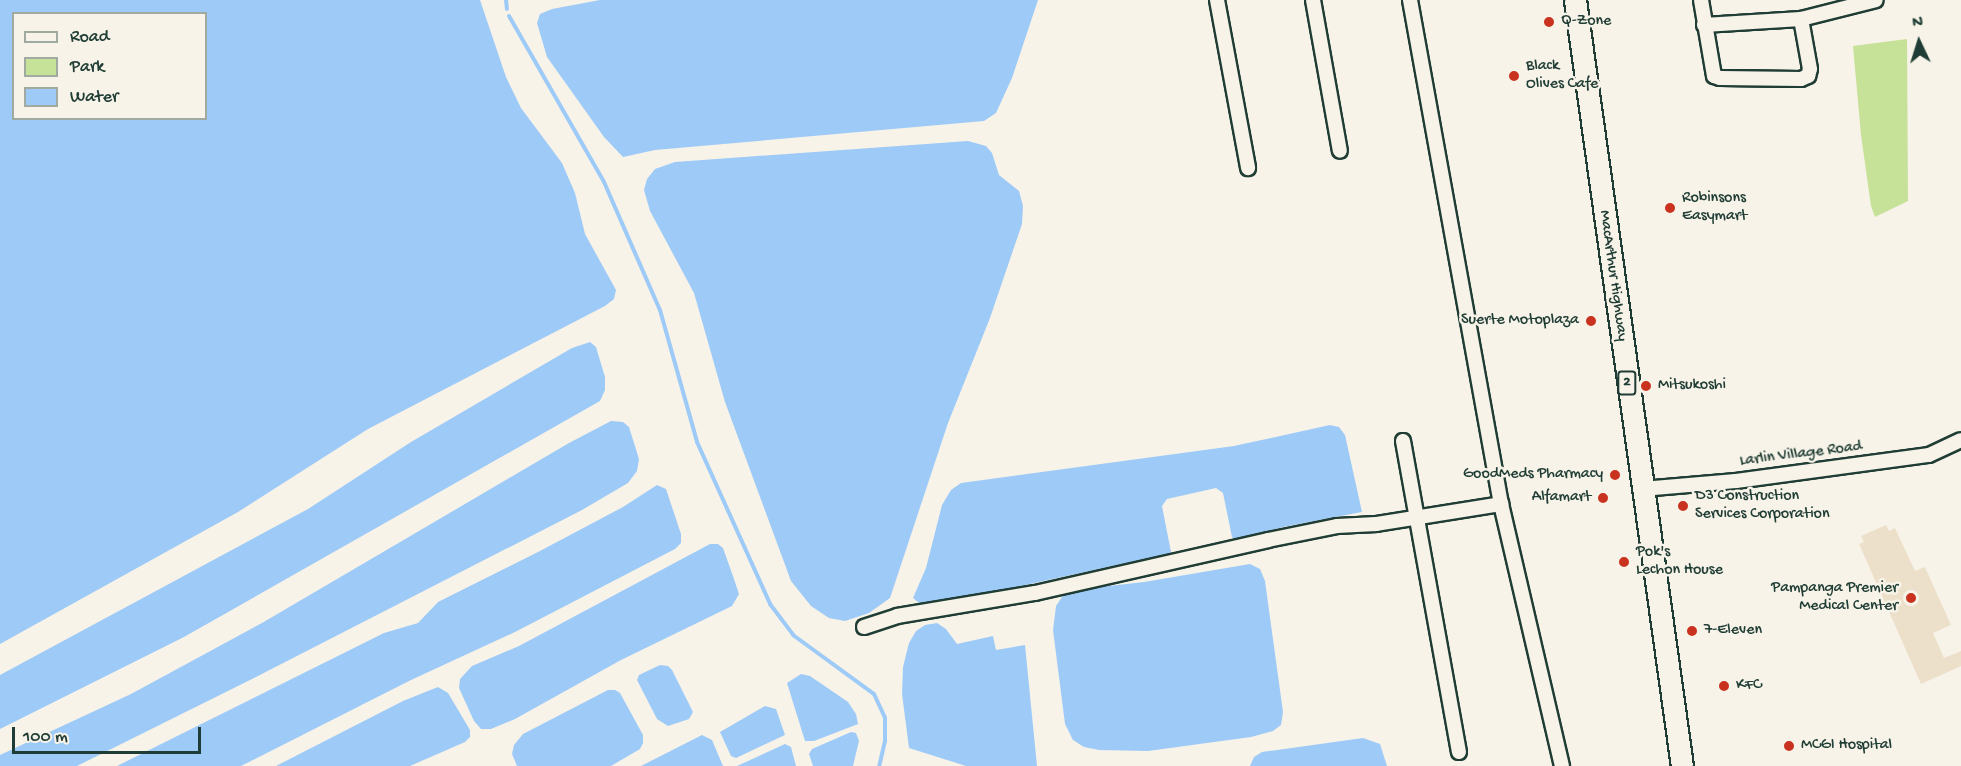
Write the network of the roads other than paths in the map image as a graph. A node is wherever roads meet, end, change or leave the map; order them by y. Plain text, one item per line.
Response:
1 (1217, 0) edge
2 (1313, 0) edge
3 (1410, 0) edge
4 (1575, 0) edge
5 (1701, 0) edge
6 (1876, 0) edge
7 (1801, 19) junction
8 (1704, 25) junction
9 (1340, 151) dead end
10 (1248, 168) dead end
11 (1961, 440) edge
12 (1403, 441) dead end
13 (1642, 489) junction
14 (1501, 504) junction
15 (1416, 517) junction
16 (864, 627) dead end
17 (1459, 752) dead end
18 (1562, 766) edge
19 (1682, 766) edge

1 - 10 street
2 - 9 street
3 - 14 street
4 - 13 highway, MacArthur Highway / 2
5 - 8 street
6 - 7 street
7 - 8 street
7 - 8 street
11 - 13 street, Larlin Village Road
12 - 15 street
13 - 19 highway, MacArthur Highway / 2
14 - 15 street
14 - 18 street
15 - 16 street
15 - 17 street

